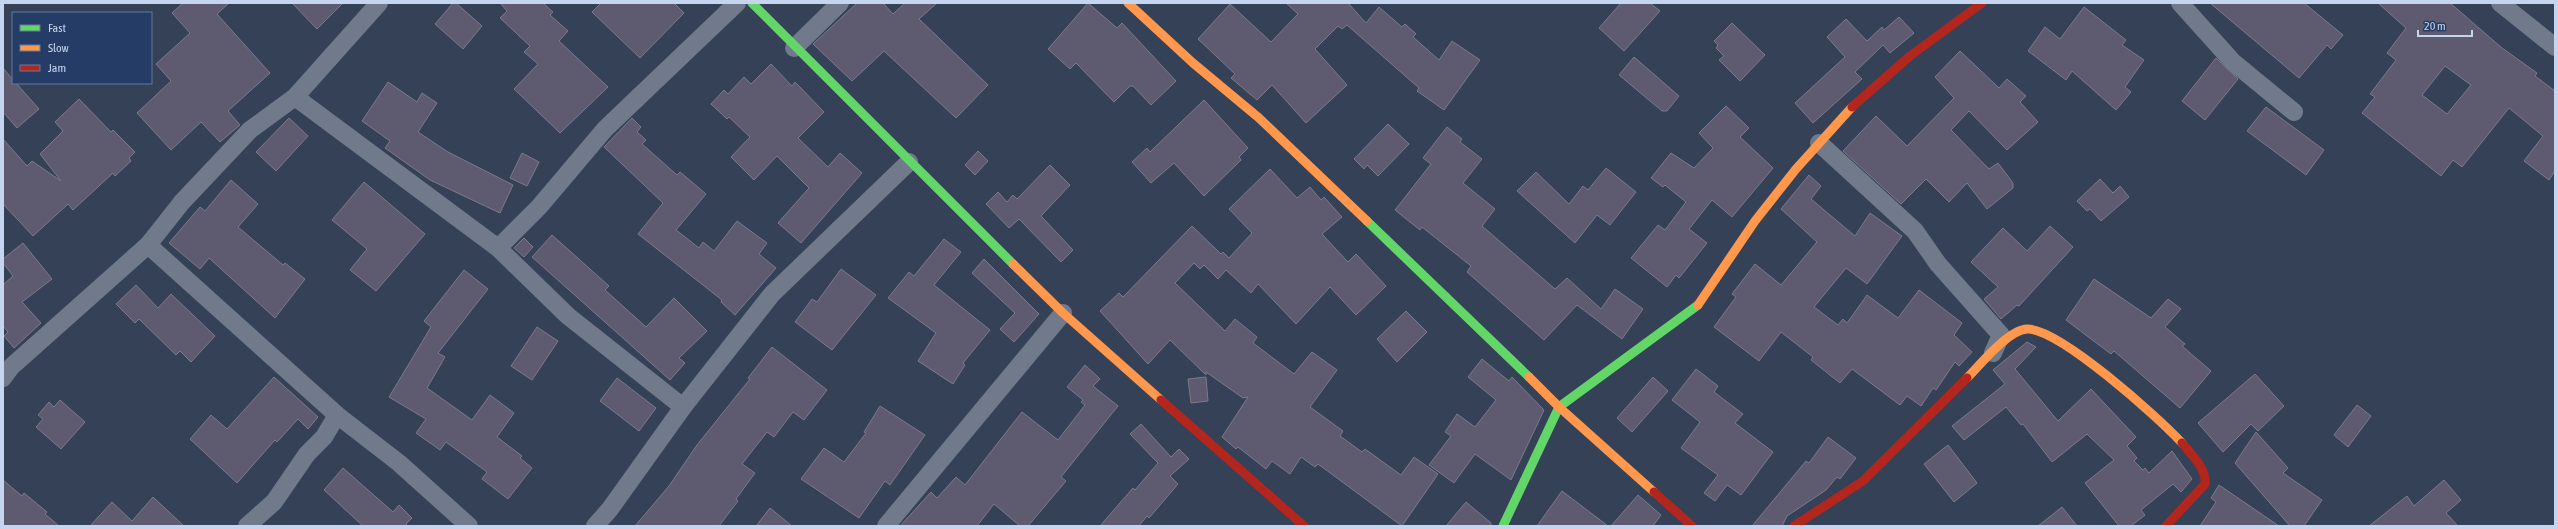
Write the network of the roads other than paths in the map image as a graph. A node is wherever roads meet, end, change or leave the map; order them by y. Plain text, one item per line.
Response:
1 (379, 3) edge
2 (737, 3) edge
3 (752, 3) edge
4 (840, 3) edge
5 (1128, 3) edge
6 (1982, 3) edge
7 (2180, 3) edge
8 (2500, 3) edge
9 (2555, 47) edge
10 (794, 48) junction
11 (295, 97) junction
12 (2294, 112) dead end
13 (1819, 143) junction
14 (909, 162) junction
15 (148, 245) junction
16 (498, 248) junction
17 (1063, 313) junction
18 (1992, 355) junction
19 (3, 378) edge
20 (683, 407) junction
21 (1559, 407) junction
22 (336, 416) junction
23 (247, 526) edge
24 (469, 526) edge
25 (595, 526) edge
26 (886, 526) edge
27 (1304, 526) edge
28 (1503, 526) edge
29 (1692, 526) edge
30 (1794, 526) edge
31 (2166, 526) edge

1 - 11 street
2 - 16 street
3 - 10 street
4 - 10 street
5 - 21 street
6 - 13 street
7 - 12 street
8 - 9 street
10 - 14 street
11 - 15 street
11 - 16 street
13 - 18 street
13 - 21 street
14 - 17 street
14 - 20 street
15 - 19 street
15 - 22 street
16 - 20 street
17 - 26 street
17 - 27 street
18 - 30 street
18 - 31 street
20 - 25 street
21 - 28 street
21 - 29 street
22 - 23 street
22 - 24 street

